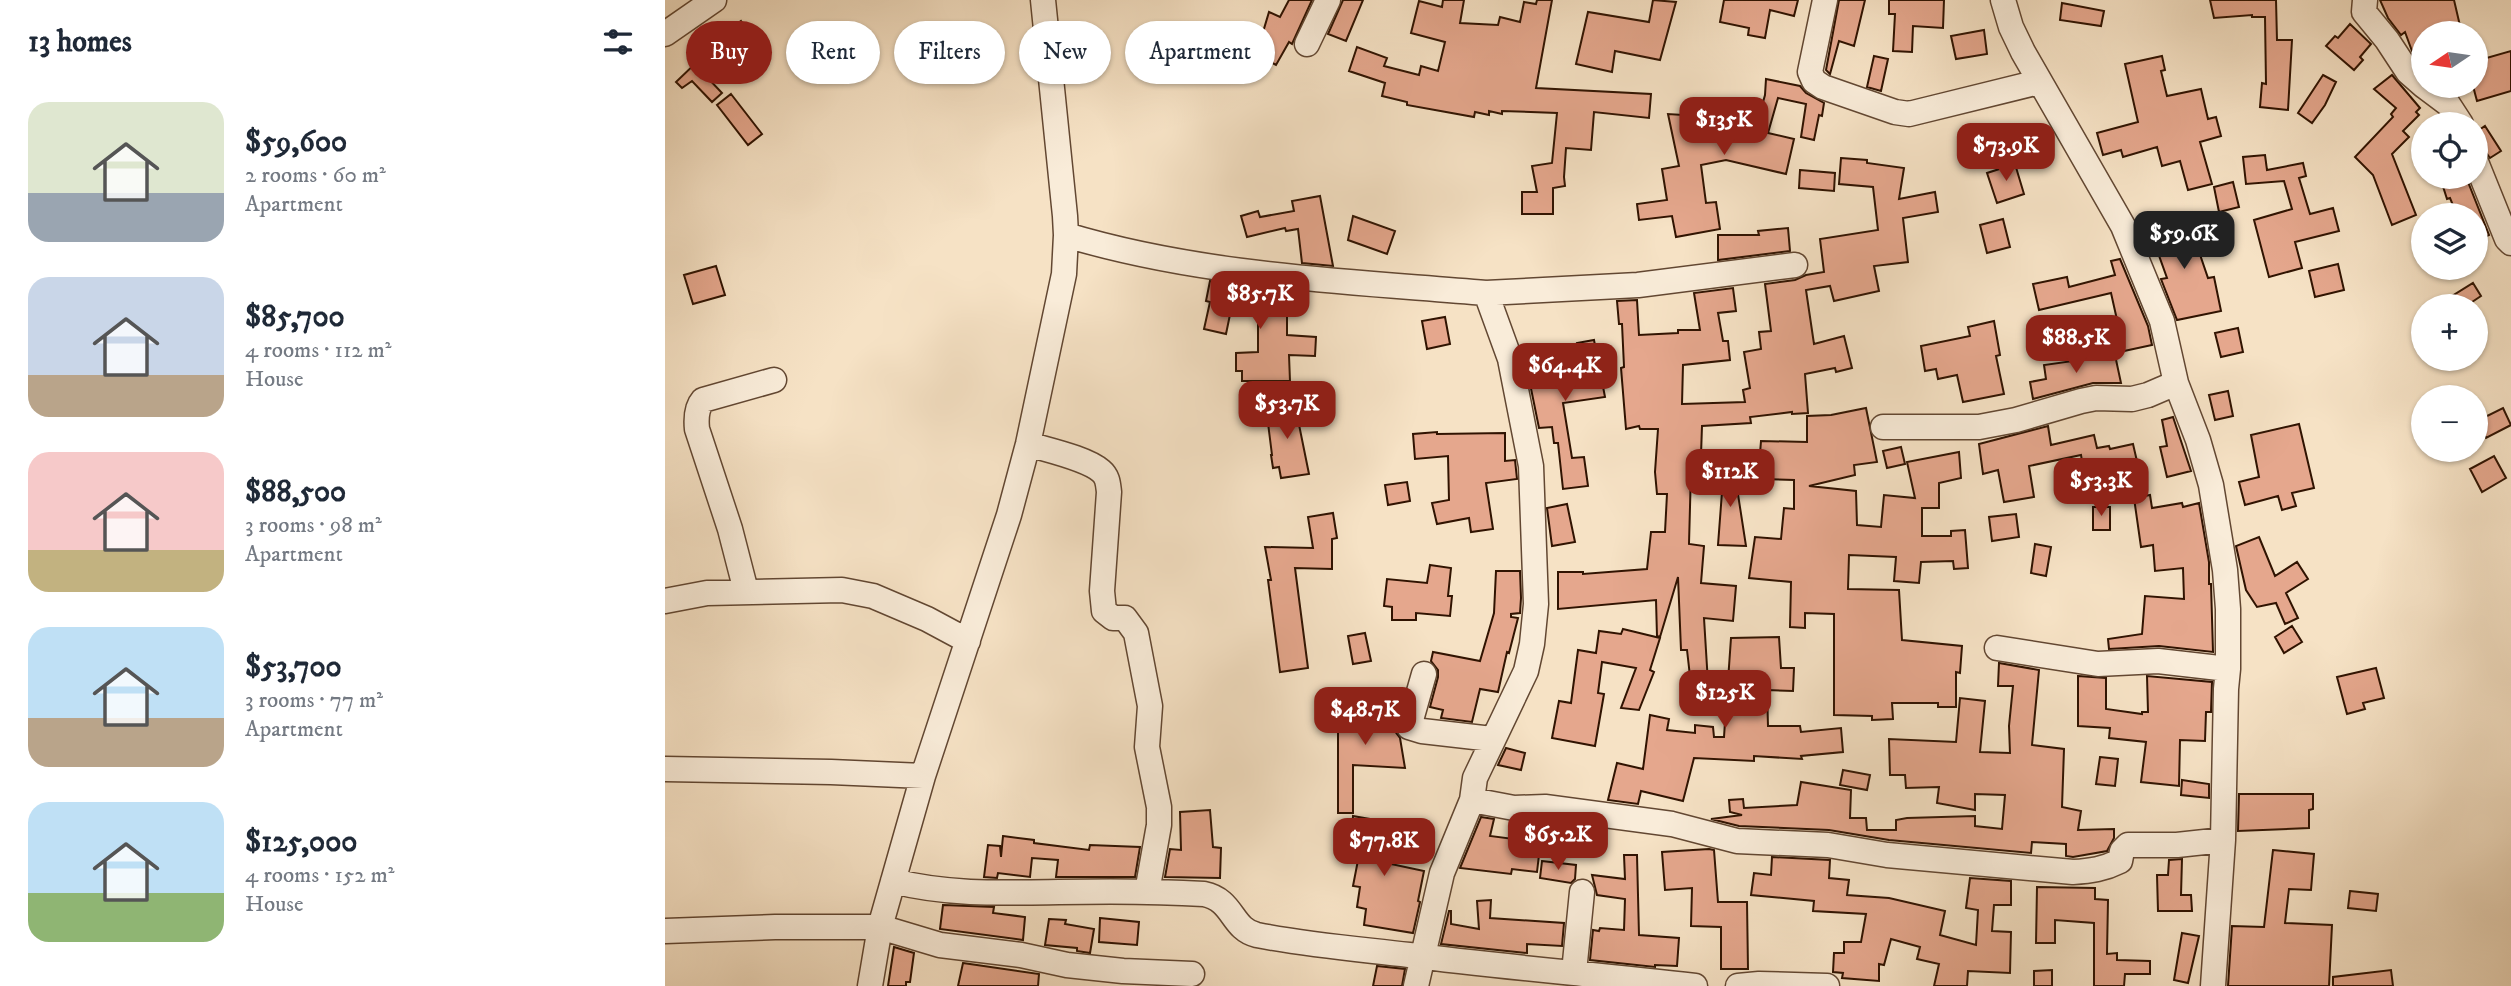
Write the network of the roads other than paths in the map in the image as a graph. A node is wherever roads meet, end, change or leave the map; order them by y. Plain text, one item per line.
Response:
1 (714, 0) edge
2 (1042, 0) edge
3 (1328, 0) edge
4 (1825, 0) edge
5 (2003, 0) edge
6 (2365, 0) edge
7 (665, 34) edge
8 (1307, 44) dead end
9 (2411, 75) edge
10 (2039, 82) junction
11 (2440, 98) edge
12 (2453, 112) edge
13 (2487, 189) edge
14 (1066, 235) junction
15 (2511, 243) edge
16 (1795, 265) dead end
17 (1486, 293) junction
18 (774, 380) dead end
19 (2176, 383) junction
20 (1883, 427) dead end
21 (1028, 444) junction
22 (746, 591) junction
23 (665, 601) edge
24 (968, 641) junction
25 (1997, 648) dead end
26 (2228, 669) junction
27 (1424, 674) dead end
28 (1492, 739) junction
29 (665, 769) edge
30 (923, 776) junction
31 (1472, 800) junction
32 (2223, 840) junction
33 (893, 881) junction
34 (1147, 891) junction
35 (1582, 892) dead end
36 (880, 927) junction
37 (665, 931) edge
38 (1423, 957) junction
39 (1574, 972) junction
40 (1192, 974) dead end
41 (1796, 985) edge
42 (870, 986) edge
43 (1416, 986) edge
44 (1695, 986) edge
45 (1738, 986) edge
46 (1823, 986) edge
47 (2213, 986) edge

1 - 7 street
2 - 14 street
3 - 8 street
4 - 10 street
5 - 10 street
6 - 9 street
10 - 19 street
11 - 12 street
13 - 15 street
14 - 17 street
14 - 21 street
16 - 17 street
17 - 28 street
18 - 22 street
19 - 20 street
19 - 26 street
21 - 24 street
21 - 34 street
22 - 23 street
22 - 24 street
24 - 30 street
25 - 26 street
26 - 32 street
27 - 28 street
28 - 31 street
29 - 30 street
30 - 33 street
31 - 32 street
31 - 38 street
32 - 47 street
33 - 34 street
33 - 36 street
34 - 38 street
35 - 39 street
36 - 37 street
36 - 40 street
36 - 42 street
38 - 39 street
38 - 43 street
39 - 44 street
41 - 45 street
41 - 46 street

